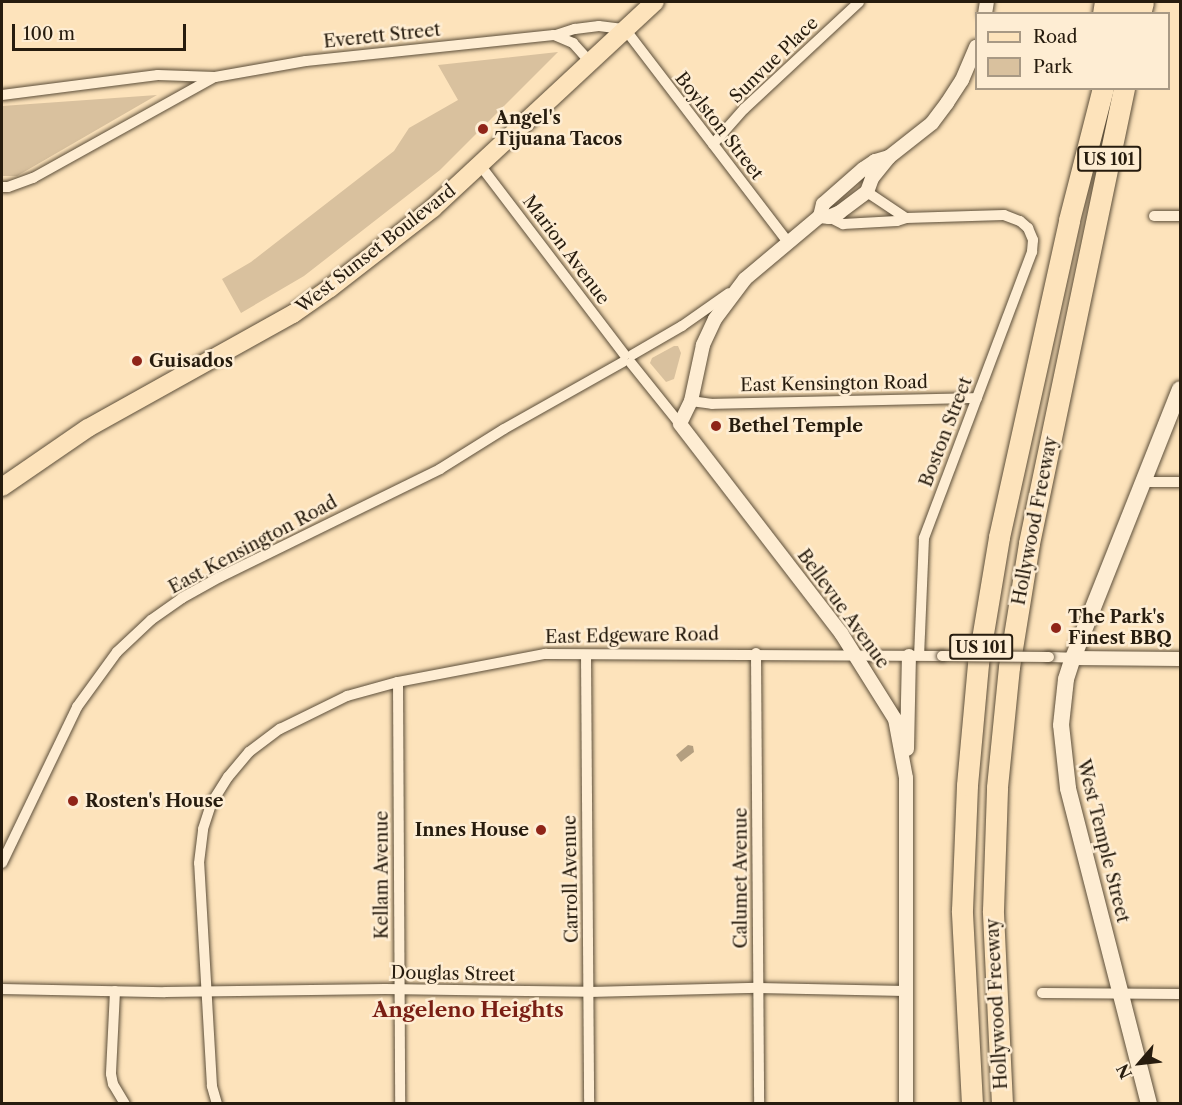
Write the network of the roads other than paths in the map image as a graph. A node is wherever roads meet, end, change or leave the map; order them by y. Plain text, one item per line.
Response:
1 (655, 2) edge
2 (859, 2) edge
3 (625, 29) junction
4 (554, 35) junction
5 (975, 49) edge
6 (589, 61) junction
7 (215, 77) junction
8 (1090, 90) edge
9 (1102, 90) edge
10 (1124, 90) edge
11 (2, 95) edge
12 (712, 144) junction
13 (889, 157) junction
14 (480, 165) junction
15 (2, 187) edge
16 (867, 192) junction
17 (1074, 200) junction
18 (1154, 216) dead end
19 (1180, 216) edge
20 (825, 217) junction
21 (906, 218) junction
22 (788, 242) junction
23 (745, 279) junction
24 (628, 359) junction
25 (1180, 389) edge
26 (977, 398) junction
27 (691, 401) junction
28 (680, 424) junction
29 (1144, 482) junction
30 (1180, 482) edge
31 (2, 487) edge
32 (756, 653) junction
33 (586, 655) junction
34 (856, 656) junction
35 (914, 656) junction
36 (1073, 658) junction
37 (1180, 659) edge
38 (398, 682) junction
39 (906, 778) junction
40 (2, 863) edge
41 (758, 988) junction
42 (2, 989) edge
43 (399, 989) junction
44 (115, 991) junction
45 (206, 991) junction
46 (905, 991) junction
47 (589, 992) junction
48 (1042, 993) dead end
49 (1121, 993) junction
50 (1180, 994) edge
51 (125, 1104) edge
52 (217, 1104) edge
53 (400, 1104) edge
54 (589, 1104) edge
55 (759, 1104) edge
56 (906, 1104) edge
57 (972, 1104) edge
58 (1002, 1104) edge
59 (1149, 1104) edge

1 - 3 main road, West Sunset Boulevard
2 - 12 street, Sunvue Place
3 - 4 street, Everett Street
3 - 6 main road, West Sunset Boulevard
3 - 12 street, Boylston Street
4 - 6 street
4 - 7 street, Everett Street
5 - 13 street
6 - 14 main road, West Sunset Boulevard
7 - 11 street, Everett Street
7 - 15 street, Everett Street
8 - 17 highway
9 - 17 highway, US 101
10 - 58 highway, Hollywood Freeway / US 101
12 - 22 street, Boylston Street
13 - 16 street
13 - 20 street
14 - 24 street, Marion Avenue
14 - 31 main road, West Sunset Boulevard
16 - 20 street
16 - 21 street
17 - 57 highway, Hollywood Freeway / US 101
18 - 19 street
20 - 21 street
20 - 22 street
21 - 26 street, Boston Street
22 - 23 street
23 - 24 street, East Kensington Road
23 - 27 street
24 - 28 street, Marion Avenue
24 - 40 street, East Kensington Road
25 - 29 main road, West Temple Street
26 - 27 street, East Kensington Road
26 - 35 street, Boston Street
27 - 28 street
28 - 34 street, Bellevue Avenue
29 - 30 street
29 - 36 main road, West Temple Street
32 - 33 street, East Edgeware Road
32 - 34 street, East Edgeware Road
32 - 41 street, Calumet Avenue
33 - 38 street, East Edgeware Road
33 - 47 street, Carroll Avenue
34 - 35 street, East Edgeware Road
34 - 39 street, Bellevue Avenue
35 - 36 street, East Edgeware Road, bridge
35 - 39 street
36 - 37 street, East Edgeware Road
36 - 49 main road, West Temple Street
38 - 43 street, Kellam Avenue
38 - 45 street, East Edgeware Road
39 - 46 street, Bellevue Avenue
41 - 46 street, Douglas Street
41 - 47 street, Douglas Street
41 - 55 street, Calumet Avenue
42 - 44 street, Douglas Street
43 - 45 street, Douglas Street
43 - 47 street, Douglas Street
43 - 53 street, Kellam Avenue
44 - 45 street, Douglas Street
44 - 51 street
45 - 52 street, East Edgeware Road
46 - 56 street, Bellevue Avenue
47 - 54 street, Carroll Avenue
48 - 49 street
49 - 50 street
49 - 59 main road, West Temple Street

